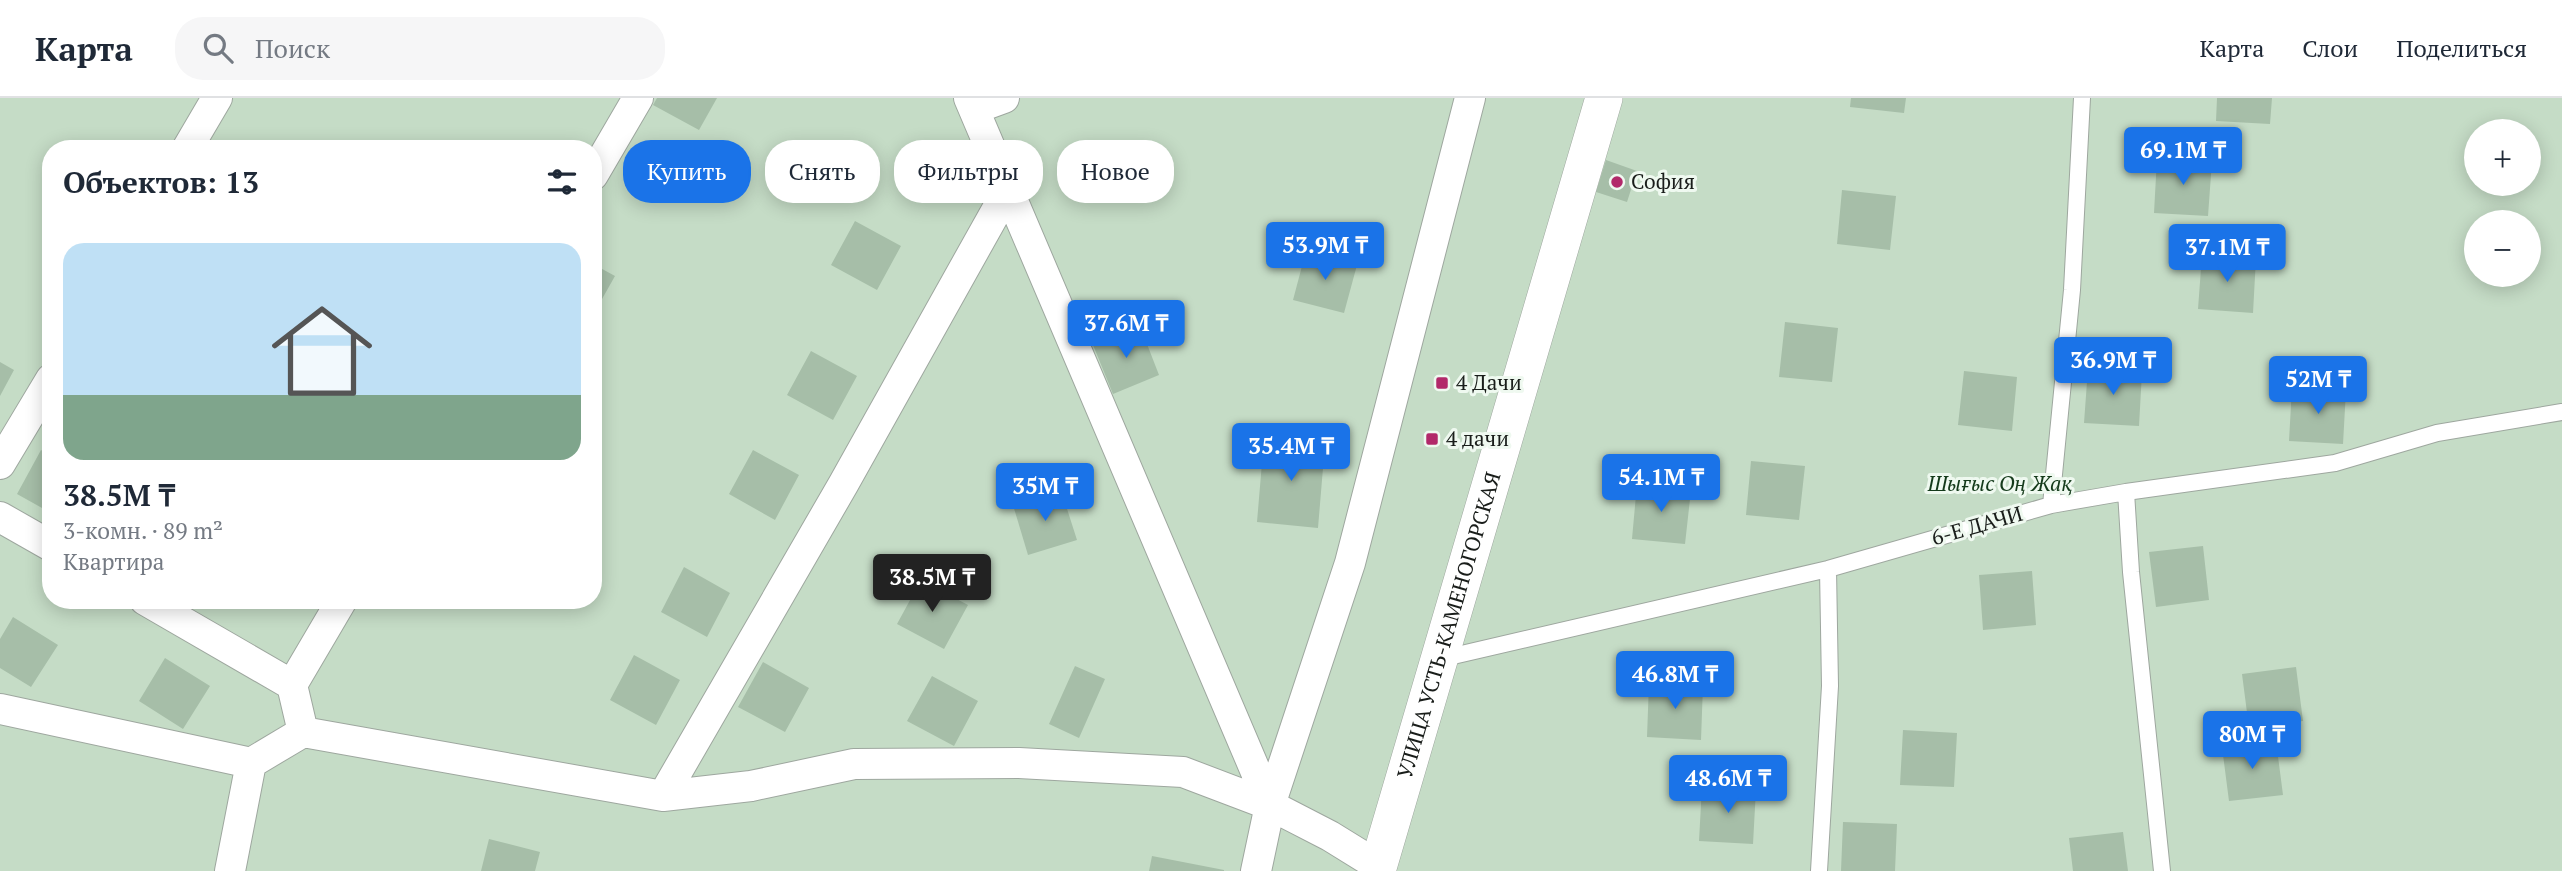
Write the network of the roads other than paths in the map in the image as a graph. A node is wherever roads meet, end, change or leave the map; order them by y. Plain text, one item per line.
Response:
1 (217, 98) edge
2 (638, 98) edge
3 (1004, 98) edge
4 (1469, 98) edge
5 (1604, 98) edge
6 (2082, 98) edge
7 (972, 104) edge
8 (192, 140) edge
9 (988, 140) edge
10 (602, 159) edge
11 (1001, 203) edge
12 (1015, 203) edge
13 (42, 394) edge
14 (2562, 412) edge
15 (0, 464) edge
16 (2126, 492) junction
17 (2051, 505) junction
18 (0, 517) edge
19 (42, 541) edge
20 (1828, 569) junction
21 (161, 609) edge
22 (337, 609) edge
23 (1437, 660) junction
24 (292, 685) junction
25 (0, 709) edge
26 (303, 732) junction
27 (251, 763) junction
28 (663, 796) junction
29 (1270, 806) junction
30 (1379, 869) edge
31 (230, 871) edge
32 (1256, 871) edge
33 (1819, 871) edge
34 (2162, 871) edge

1 - 8 street
2 - 10 street
3 - 7 street
4 - 29 street
5 - 23 street, УЛИЦА УСТЬ-КАМЕНОГОРСКАЯ
6 - 17 lane
7 - 9 street
11 - 28 street
12 - 29 street
13 - 15 street
14 - 16 lane, 6-Е ДАЧИ
16 - 17 lane, 6-Е ДАЧИ
16 - 34 lane
17 - 20 lane, 6-Е ДАЧИ
18 - 19 street
20 - 23 lane, 6-Е ДАЧИ
20 - 33 lane
21 - 24 street
22 - 24 street
23 - 30 street, УЛИЦА УСТЬ-КАМЕНОГОРСКАЯ
24 - 26 street
25 - 27 street
26 - 27 street
26 - 28 street
27 - 31 street
28 - 29 street
29 - 30 street
29 - 32 street

